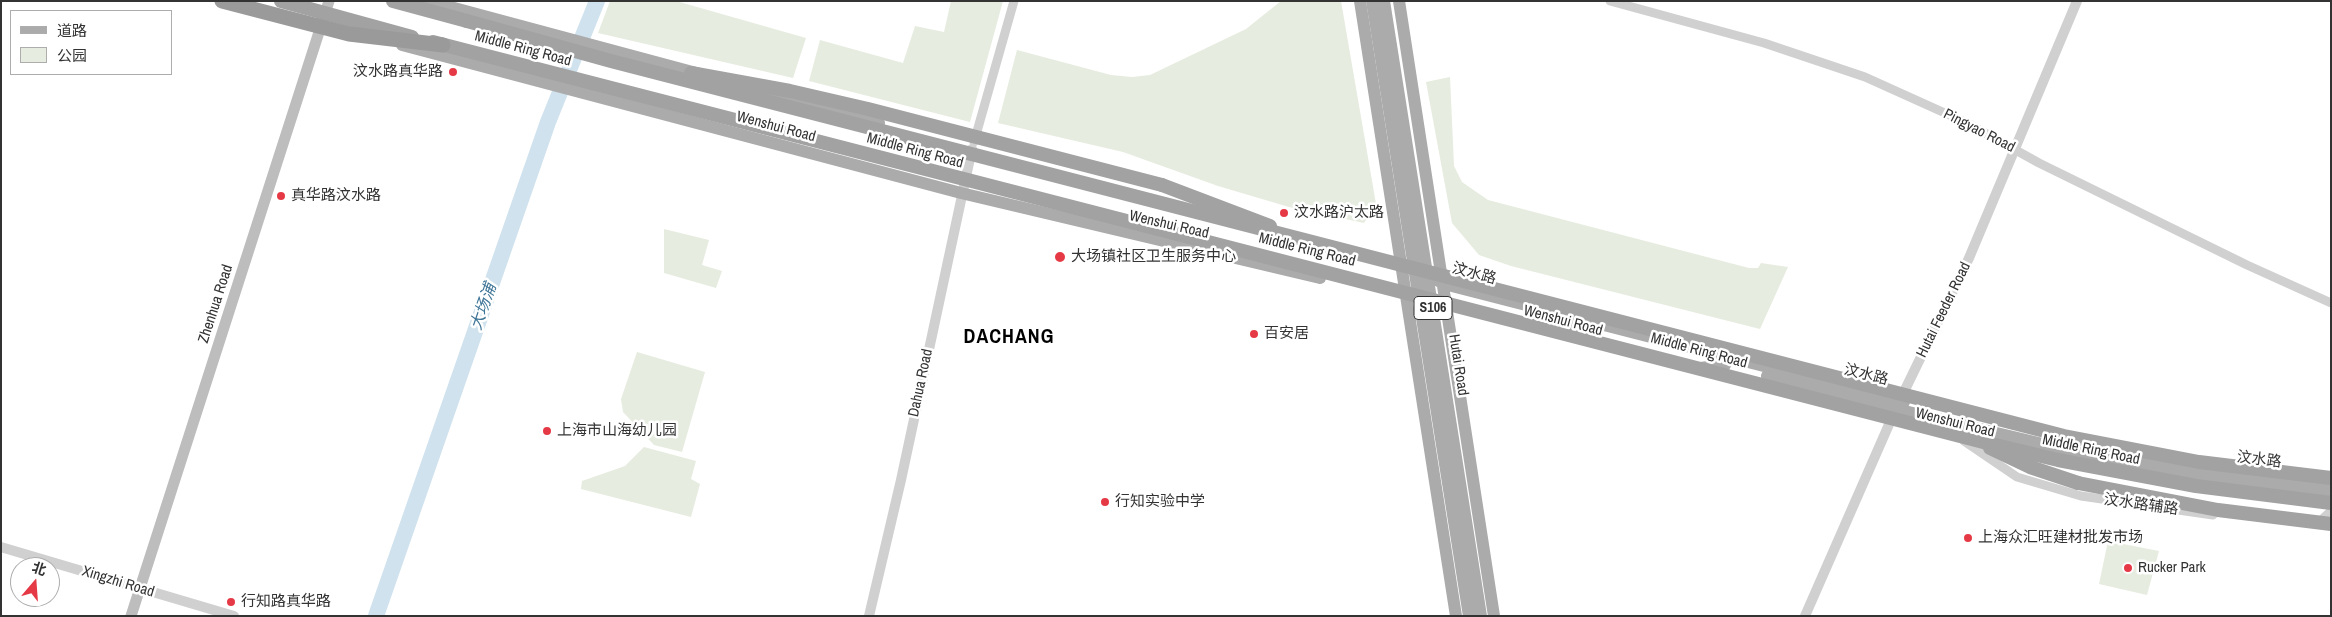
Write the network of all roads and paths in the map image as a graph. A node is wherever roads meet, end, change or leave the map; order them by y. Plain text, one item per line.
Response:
1 (222, 1) edge
2 (239, 1) edge
3 (281, 1) edge
4 (330, 1) edge
5 (393, 1) edge
6 (428, 1) edge
7 (1014, 1) edge
8 (1360, 1) edge
9 (1372, 1) edge
10 (1384, 1) edge
11 (1399, 1) edge
12 (1610, 1) edge
13 (2077, 1) edge
14 (323, 25) junction
15 (443, 45) junction
16 (588, 54) junction
17 (972, 149) junction
18 (2016, 150) junction
19 (961, 193) junction
20 (1270, 226) junction
21 (1402, 261) junction
22 (1443, 283) junction
23 (1405, 298) junction
24 (2331, 303) edge
25 (1446, 308) junction
26 (1570, 325) junction
27 (1610, 350) junction
28 (1725, 365) junction
29 (1685, 370) junction
30 (1900, 400) junction
31 (1890, 423) junction
32 (1964, 441) junction
33 (1990, 448) junction
34 (2073, 451) junction
35 (2034, 459) junction
36 (2331, 473) edge
37 (2331, 478) edge
38 (2331, 486) edge
39 (2274, 488) junction
40 (2331, 495) edge
41 (2331, 503) edge
42 (2308, 505) junction
43 (2331, 510) edge
44 (2331, 524) edge
45 (2313, 527) junction
46 (2331, 529) edge
47 (1, 547) edge
48 (141, 589) junction
49 (131, 616) edge
50 (234, 616) edge
51 (869, 616) edge
52 (1456, 616) edge
53 (1469, 616) edge
54 (1481, 616) edge
55 (1494, 616) edge
56 (1805, 616) edge

1 - 15 highway, bridge
2 - 14 main road, Wenshui Road
3 - 15 highway, Middle Ring Road, bridge
4 - 14 main road, Zhenhua Road
5 - 16 highway, Middle Ring Road, bridge
6 - 17 main road, Wenshui Road
7 - 17 street
8 - 21 main road, S106
9 - 53 main road, Hutai Road / S106, bridge
10 - 54 main road, Hutai Road / S106, bridge
11 - 22 main road, Hutai Road / S106
12 - 18 street, Pingyao Road
13 - 18 street, Hutai Feeder Road
14 - 19 main road, Wenshui Road
14 - 48 main road, Zhenhua Road
15 - 41 highway, Middle Ring Road, bridge
16 - 20 highway, bridge
16 - 37 highway, Middle Ring Road, bridge
17 - 19 street, Dahua Road
17 - 20 main road, Wenshui Road
18 - 24 street, Pingyao Road
18 - 30 street, Hutai Feeder Road
19 - 23 main road, Wenshui Road
19 - 51 street, Dahua Road
20 - 21 main road, Wenshui Road
21 - 22 main road, 汶水路
21 - 23 main road, S106
22 - 25 main road, Hutai Road / S106
22 - 26 main road, 汶水路
22 - 30 main road, Wenshui Road
23 - 25 main road, Wenshui Road
23 - 52 main road, S106
25 - 27 main road, Wenshui Road
25 - 55 main road, Hutai Road / S106
26 - 27 main road
26 - 28 main road, 汶水路
27 - 29 main road, Wenshui Road
28 - 29 main road
28 - 30 main road, 汶水路
29 - 31 main road, Wenshui Road
30 - 31 street, Hutai Feeder Road
30 - 34 main road, 汶水路
30 - 36 main road, Wenshui Road
30 - 38 main road, 汶水路
31 - 32 main road, Wenshui Road
31 - 56 street, Hutai Feeder Road
32 - 33 main road, Wenshui Road
32 - 45 street, 汶水路辅路
33 - 35 main road, Wenshui Road
33 - 44 highway, bridge
34 - 35 main road
34 - 39 main road, 汶水路
35 - 42 main road, Wenshui Road
39 - 40 main road, 汶水路
39 - 42 main road
42 - 43 main road, Wenshui Road
43 - 45 street
45 - 46 street, 汶水路辅路
47 - 48 street, Xingzhi Road
48 - 49 main road, Zhenhua Road
48 - 50 street, Xingzhi Road

